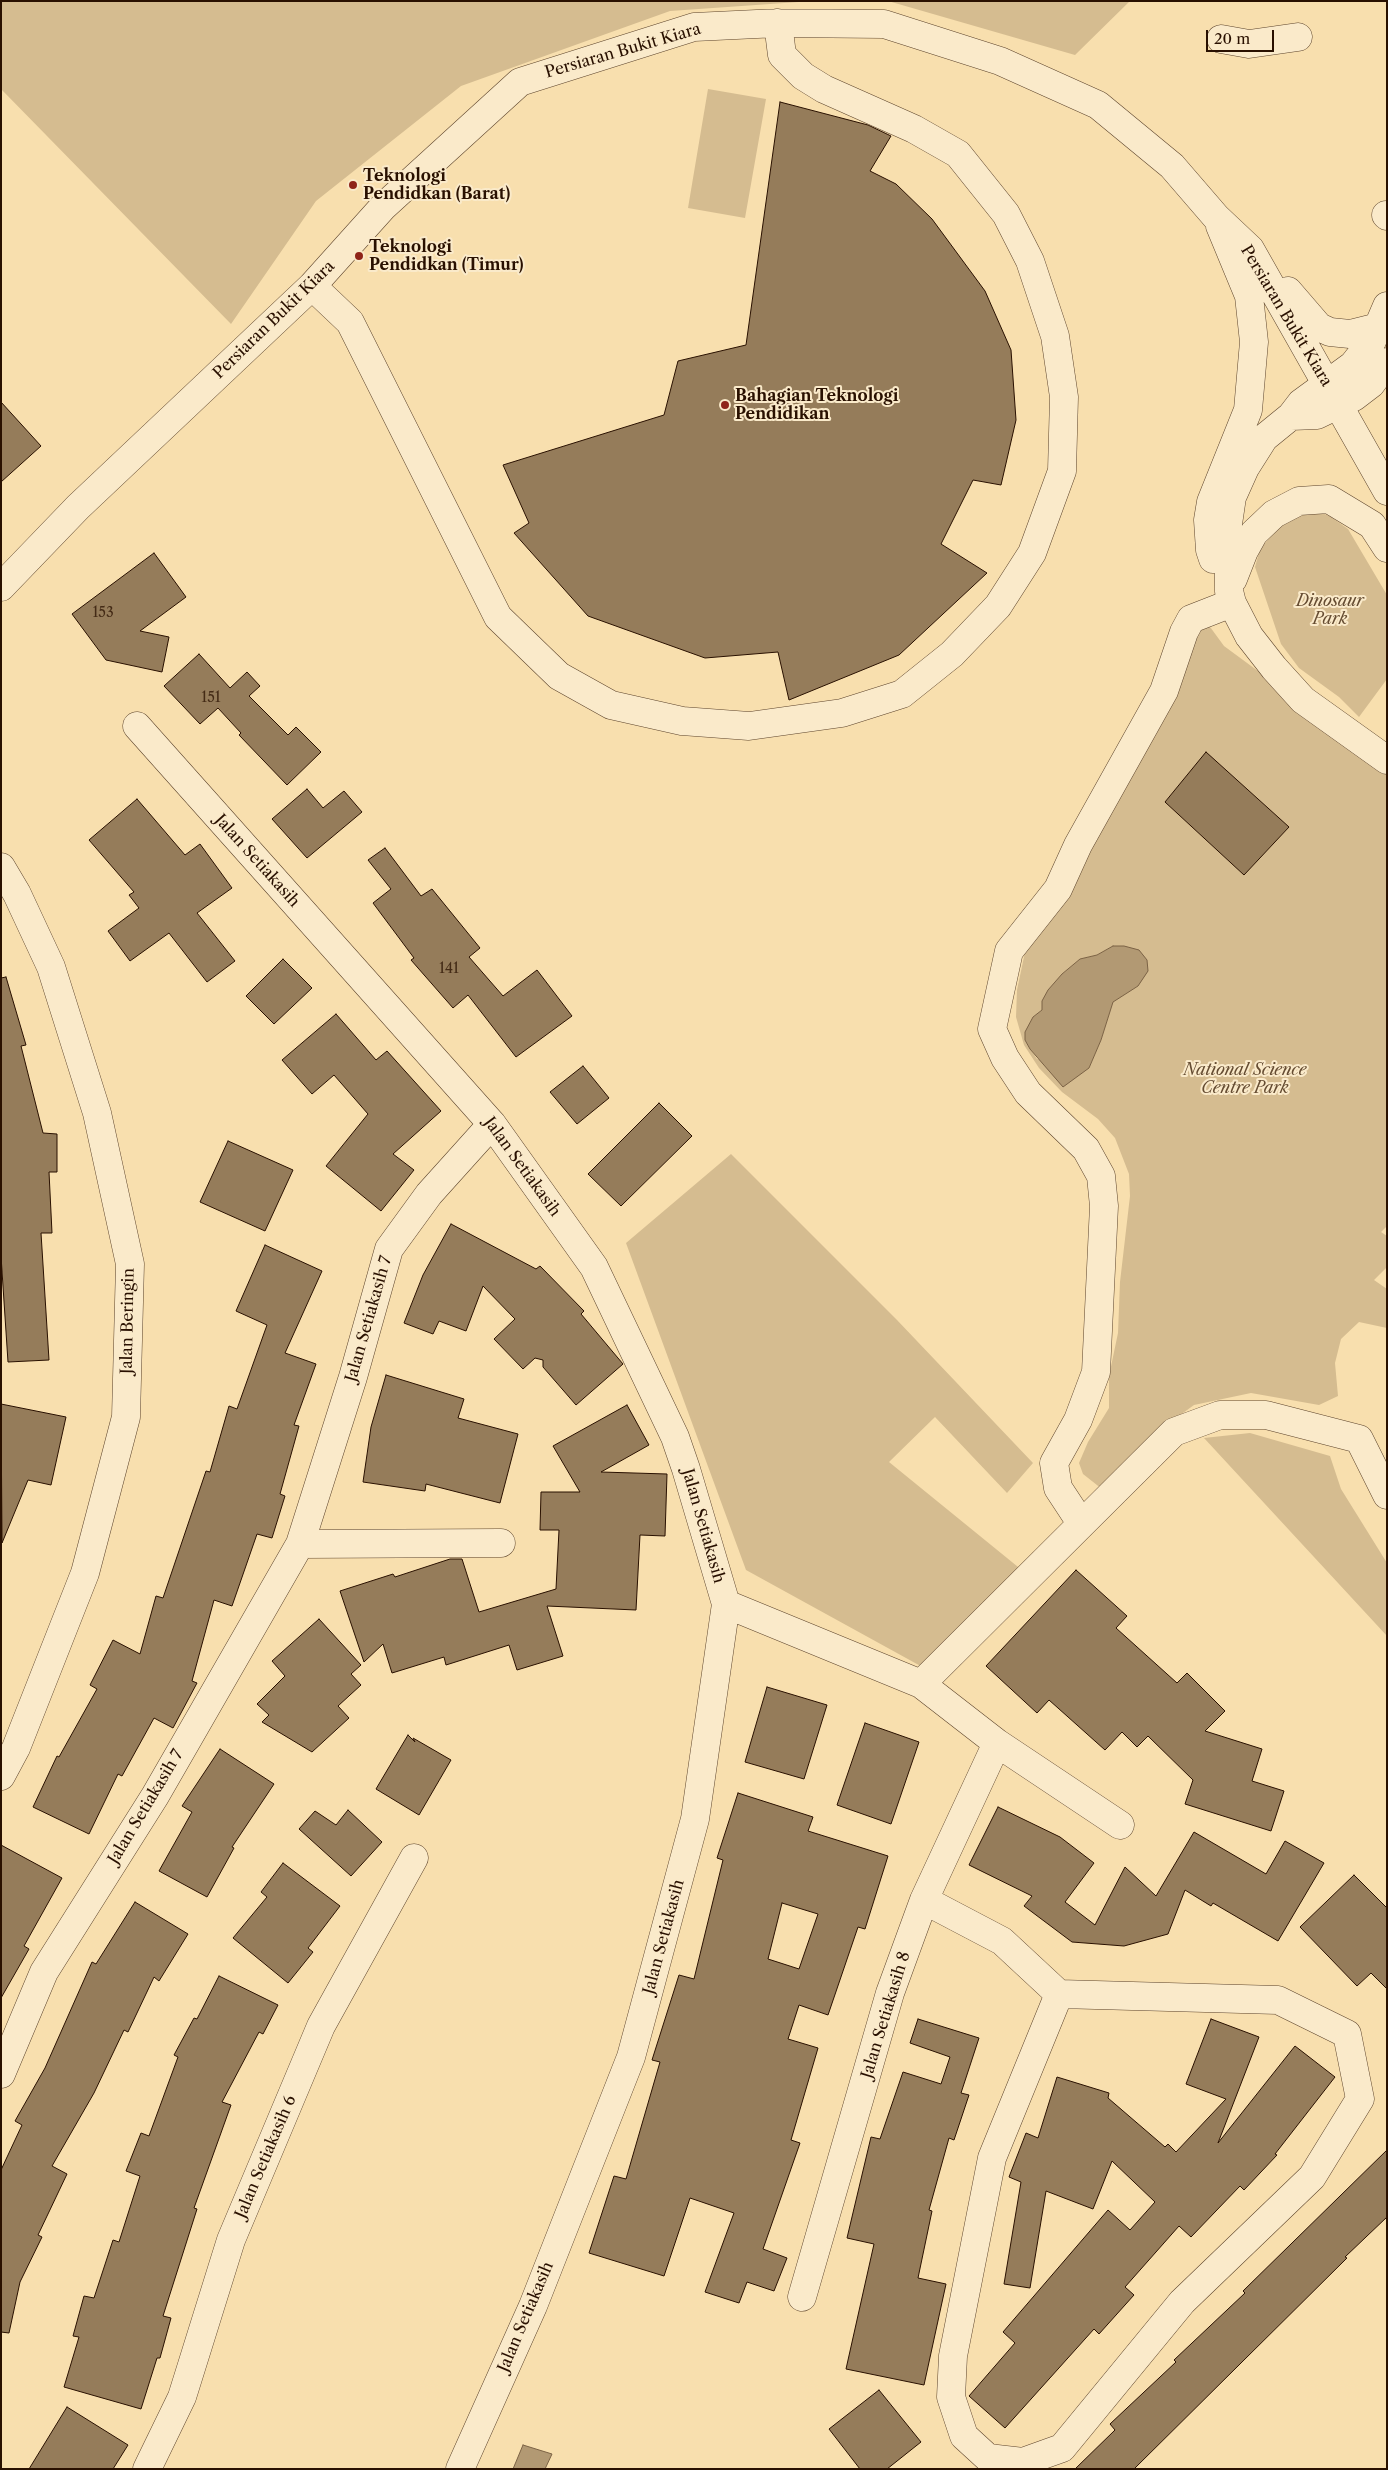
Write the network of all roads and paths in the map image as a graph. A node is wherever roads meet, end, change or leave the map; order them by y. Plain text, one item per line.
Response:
1 (778, 23) junction
2 (1298, 37) dead end
3 (1221, 39) dead end
4 (1216, 217) junction
5 (1250, 249) junction
6 (312, 286) junction
7 (1382, 316) edge
8 (1311, 356) junction
9 (1375, 357) edge
10 (1333, 394) junction
11 (1387, 491) edge
12 (1387, 548) edge
13 (1, 587) edge
14 (1230, 597) junction
15 (137, 726) dead end
16 (1387, 760) edge
17 (1, 867) edge
18 (492, 1124) junction
19 (1387, 1495) edge
20 (1074, 1530) junction
21 (501, 1543) dead end
22 (300, 1544) junction
23 (726, 1604) junction
24 (921, 1684) junction
25 (997, 1743) junction
26 (1, 1776) edge
27 (1120, 1824) dead end
28 (414, 1858) dead end
29 (924, 1900) junction
30 (1059, 1994) junction
31 (1, 2074) edge
32 (802, 2298) dead end
33 (147, 2469) edge
34 (460, 2469) edge

1 - 4 street, Persiaran Bukit Kiara
1 - 6 street, Persiaran Bukit Kiara
1 - 6 street
2 - 3 street
4 - 5 street, Persiaran Bukit Kiara
4 - 14 street
5 - 7 street
5 - 8 street, Persiaran Bukit Kiara
6 - 13 street, Persiaran Bukit Kiara
7 - 9 street
8 - 9 street
8 - 10 street, Persiaran Bukit Kiara
9 - 10 street
10 - 11 street, Persiaran Bukit Kiara
10 - 14 street
12 - 14 street
14 - 16 street
14 - 20 street
15 - 18 street, Jalan Setiakasih
17 - 26 street, Jalan Beringin
18 - 22 street, Jalan Setiakasih 7
18 - 23 street, Jalan Setiakasih
19 - 20 street
20 - 24 street
21 - 22 street
22 - 31 street, Jalan Setiakasih 7
23 - 24 street
23 - 34 street, Jalan Setiakasih
24 - 25 street
25 - 27 street
25 - 29 street, Jalan Setiakasih 8
28 - 33 street, Jalan Setiakasih 6
29 - 30 street
29 - 32 street, Jalan Setiakasih 8
30 - 30 street

